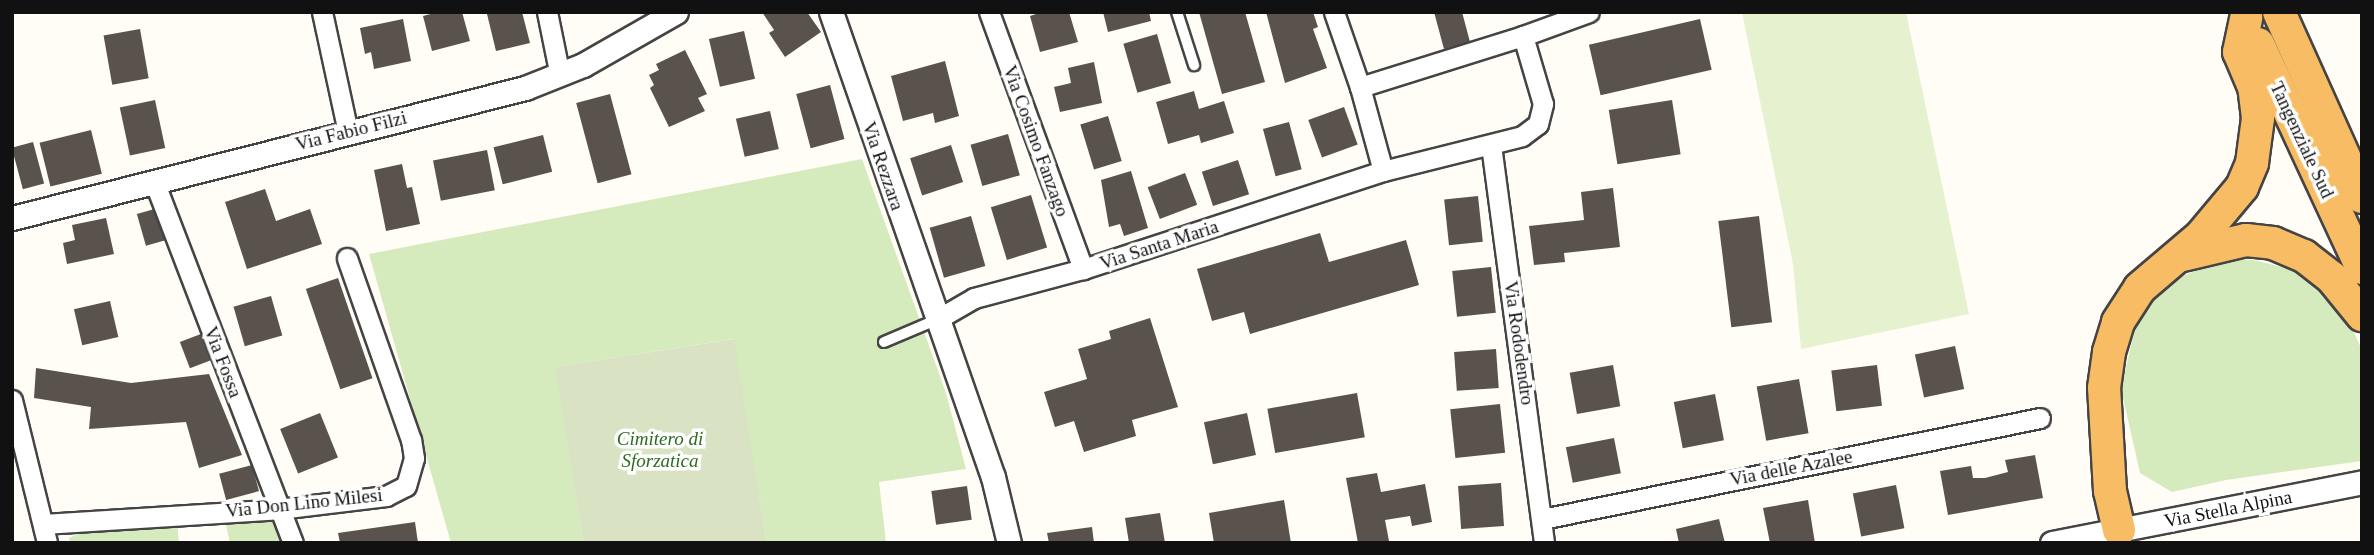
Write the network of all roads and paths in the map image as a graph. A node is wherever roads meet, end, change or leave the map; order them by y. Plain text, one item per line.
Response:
1 (322, 12) edge
2 (547, 12) edge
3 (676, 12) edge
4 (831, 12) edge
5 (989, 12) edge
6 (1177, 12) edge
7 (1334, 12) edge
8 (1589, 12) edge
9 (2279, 12) edge
10 (2245, 15) edge
11 (1523, 36) junction
12 (1194, 65) dead end
13 (560, 76) junction
14 (1360, 87) junction
15 (348, 132) junction
16 (1491, 145) junction
17 (1384, 171) junction
18 (154, 181) junction
19 (2362, 197) edge
20 (12, 218) edge
21 (347, 258) dead end
22 (2172, 258) junction
23 (2362, 268) edge
24 (1083, 269) junction
25 (2362, 314) edge
26 (936, 320) junction
27 (884, 342) dead end
28 (12, 400) edge
29 (2040, 418) dead end
30 (2362, 482) edge
31 (279, 509) junction
32 (1542, 519) junction
33 (2119, 530) junction
34 (45, 534) edge
35 (293, 543) edge
36 (1009, 543) edge
37 (1544, 543) edge
38 (2052, 543) edge

1 - 15 street
2 - 13 street
3 - 13 street, Via Fabio Filzi
4 - 26 street, Via Rezzara
5 - 24 street, Via Cosimo Fanzago
6 - 12 lane
7 - 14 street
8 - 11 street
9 - 19 highway, Tangenziale Sud
10 - 22 highway
10 - 23 highway, Tangenziale Sud
11 - 14 street
11 - 16 street, Via Santa Maria
13 - 15 street, Via Fabio Filzi
14 - 17 street
15 - 18 street, Via Fabio Filzi
16 - 17 street, Via Santa Maria
16 - 32 street, Via Rododendro
17 - 24 street, Via Santa Maria
18 - 20 street, Via Fabio Filzi
18 - 31 street, Via Fossa
21 - 31 street, Via Don Lino Milesi
22 - 25 highway
22 - 33 highway
24 - 26 street, Via Santa Maria
26 - 27 lane
26 - 36 street, Via Rezzara
28 - 34 street
29 - 32 street, Via delle Azalee
30 - 33 street, Via Stella Alpina
31 - 34 street, Via Don Lino Milesi
31 - 35 street, Via Fossa
32 - 37 street, Via Rododendro
33 - 38 street, Via Stella Alpina

